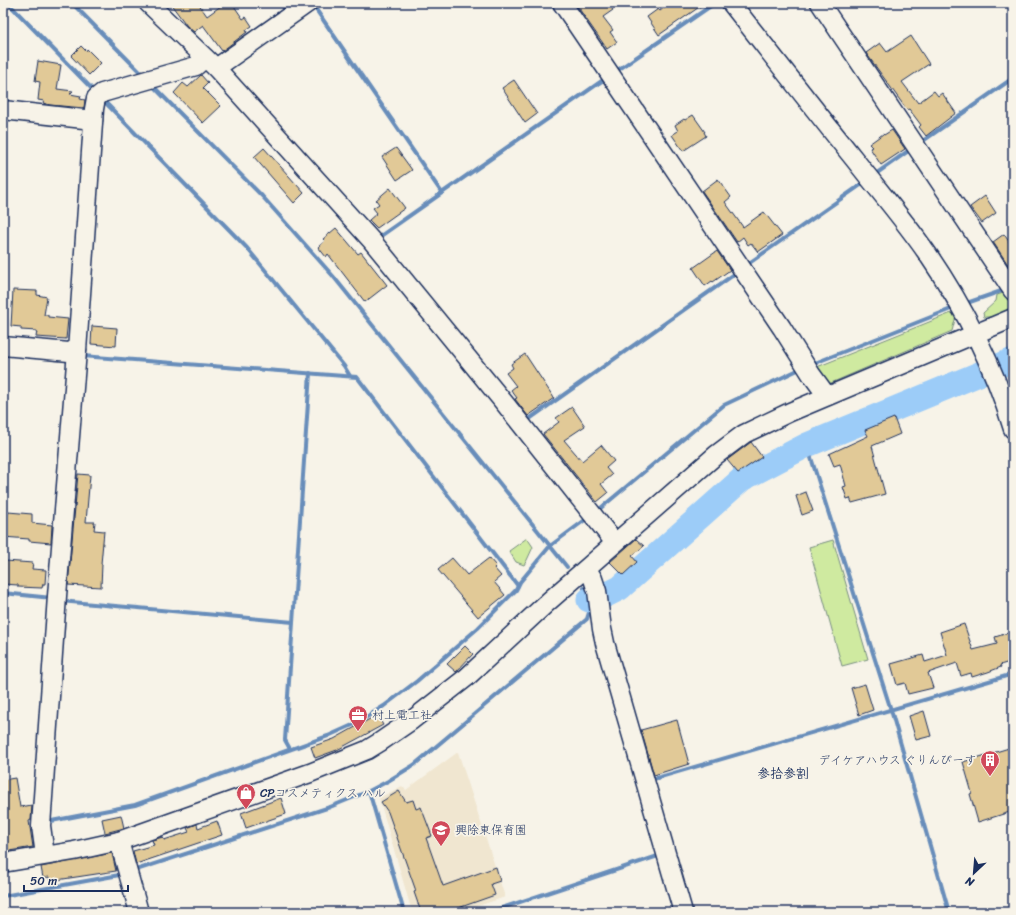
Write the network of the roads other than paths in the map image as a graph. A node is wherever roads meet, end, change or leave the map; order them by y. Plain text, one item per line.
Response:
1 (148, 3) edge
2 (308, 3) edge
3 (562, 3) edge
4 (731, 3) edge
5 (820, 3) edge
6 (210, 63) junction
7 (3, 110) edge
8 (93, 120) junction
9 (1011, 288) edge
10 (1013, 318) edge
11 (975, 333) junction
12 (3, 346) edge
13 (77, 355) junction
14 (827, 396) junction
15 (1013, 429) edge
16 (615, 543) junction
17 (587, 569) junction
18 (119, 841) junction
19 (45, 855) junction
20 (3, 863) edge
21 (139, 912) edge
22 (683, 912) edge

1 - 6 street
2 - 6 street
3 - 14 street
4 - 11 street
5 - 9 street
6 - 8 street
6 - 16 street
7 - 8 street
8 - 13 street
10 - 11 street
11 - 14 street
11 - 15 street
12 - 13 street
13 - 19 street
14 - 16 street
16 - 17 street
17 - 18 street
17 - 22 street
18 - 19 street
18 - 21 street
19 - 20 street

